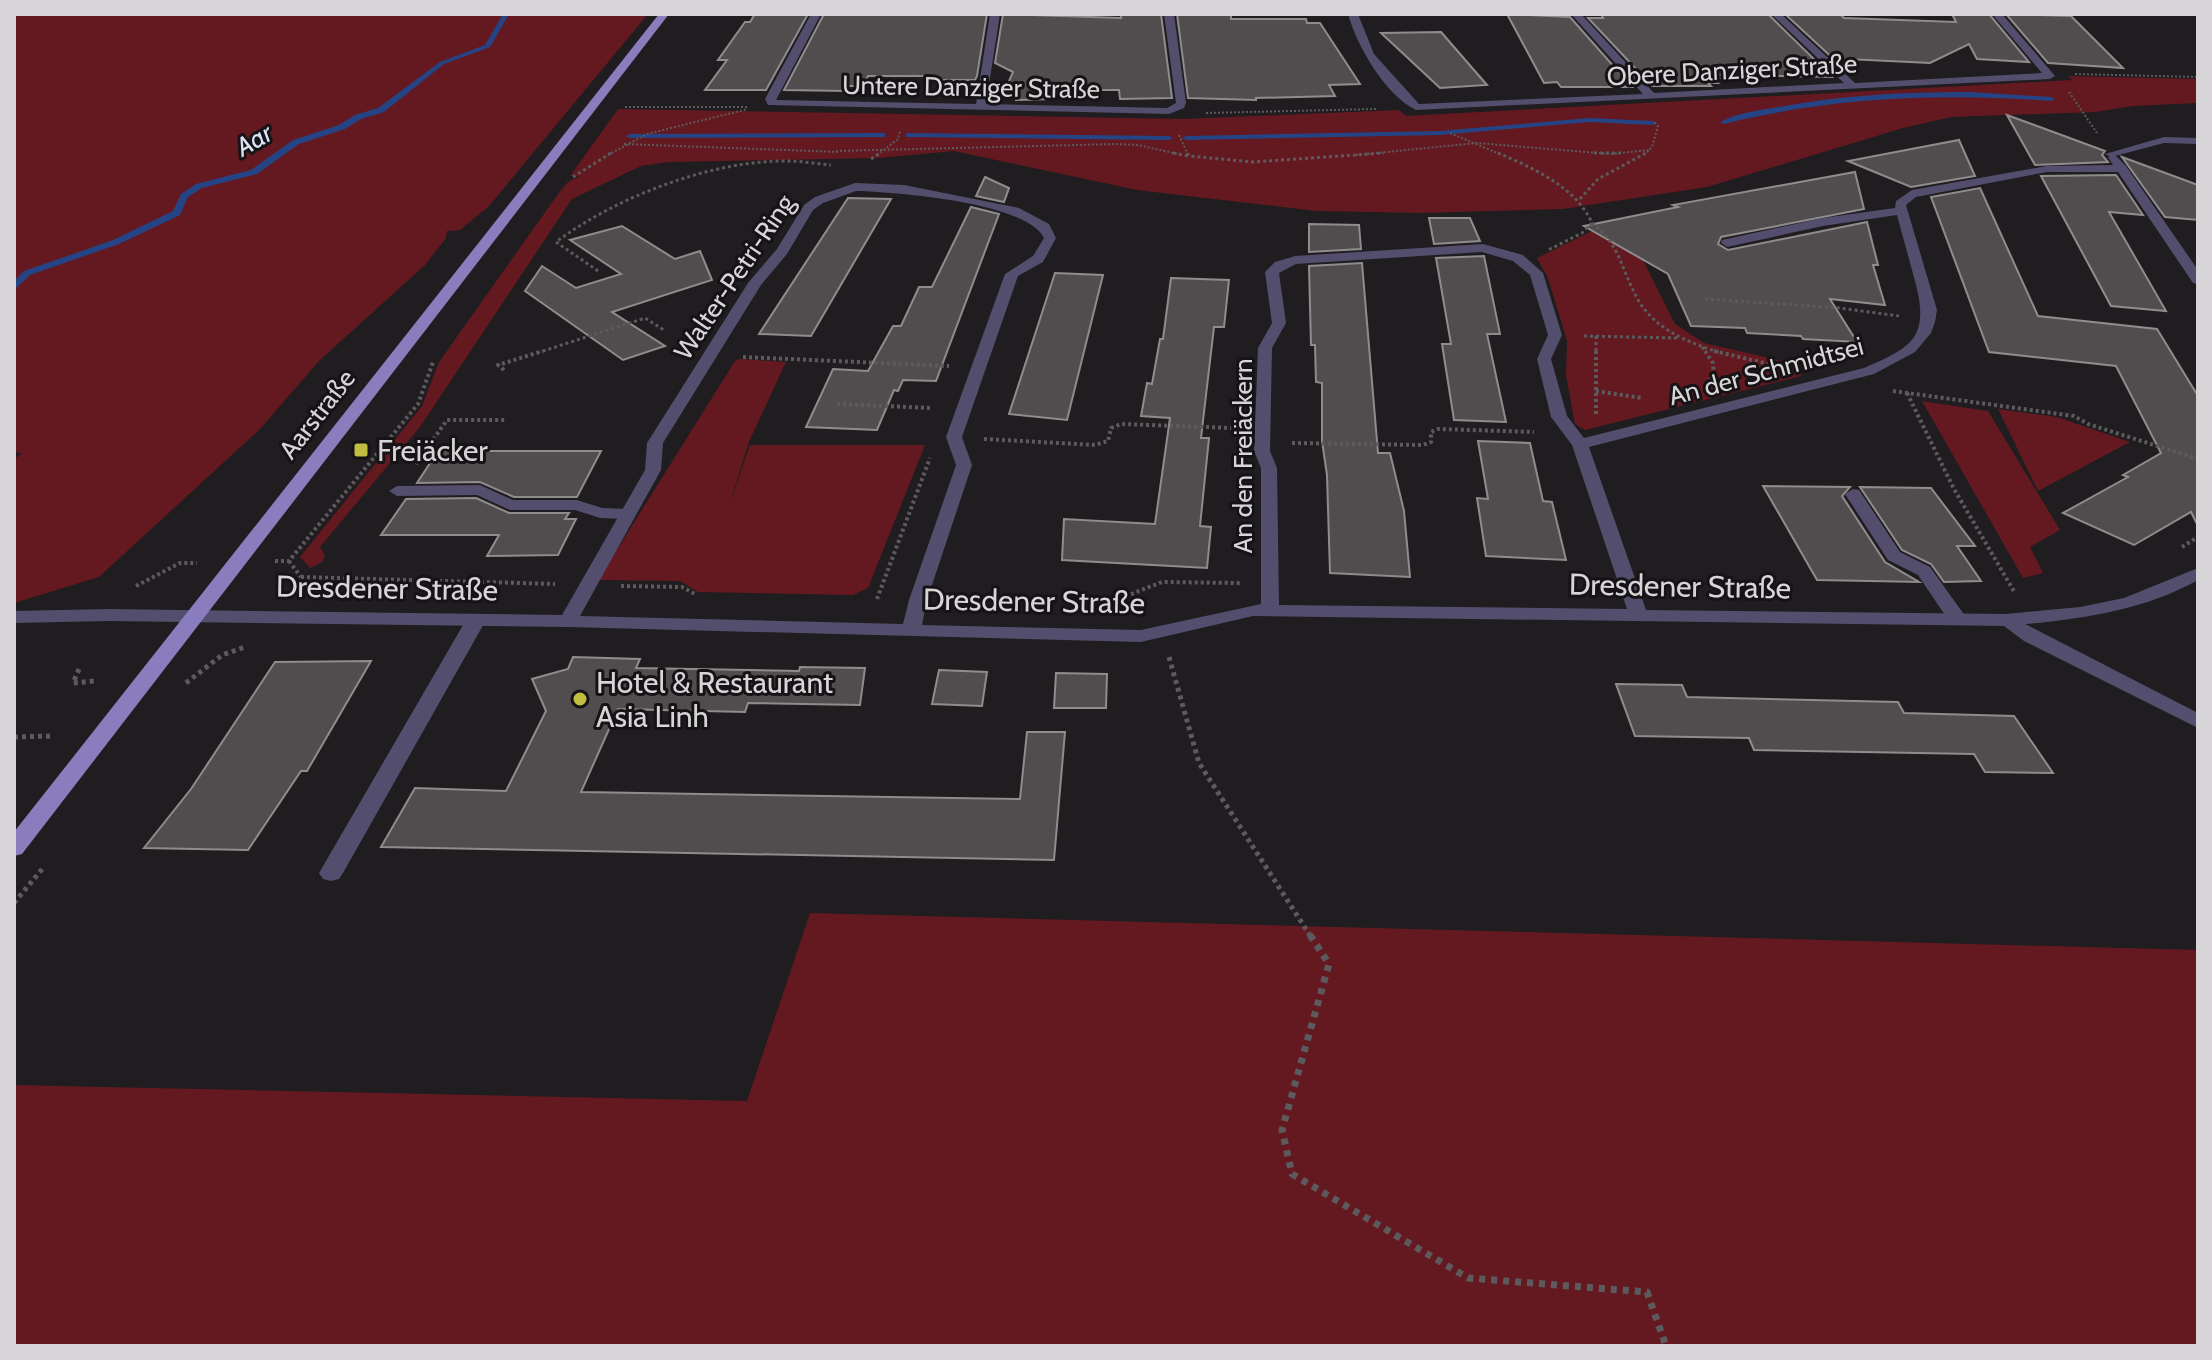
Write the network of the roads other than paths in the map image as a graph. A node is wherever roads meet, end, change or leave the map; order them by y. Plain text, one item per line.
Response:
1 (664, 14) edge
2 (816, 14) edge
3 (995, 14) edge
4 (1169, 14) edge
5 (1353, 14) edge
6 (1576, 14) edge
7 (1776, 14) edge
8 (1997, 14) edge
9 (1853, 86) junction
10 (1651, 96) junction
11 (980, 109) junction
12 (2198, 141) edge
13 (2122, 168) junction
14 (1902, 211) junction
15 (1727, 243) dead end
16 (2198, 280) edge
17 (1576, 438) junction
18 (397, 491) road end
19 (1853, 494) dead end
20 (627, 514) junction
21 (2198, 573) edge
22 (1270, 610) junction
23 (1638, 615) junction
24 (14, 617) edge
25 (196, 617) junction
26 (476, 620) junction
27 (1958, 620) junction
28 (2006, 620) junction
29 (568, 621) junction
30 (912, 629) junction
31 (2198, 721) edge
32 (14, 848) edge
33 (331, 873) dead end

1 - 25 main road, Aarstraße
2 - 11 street, Untere Danziger Straße
3 - 11 street
4 - 11 street, Untere Danziger Straße
5 - 10 street, Obere Danziger Straße
6 - 10 street
7 - 9 street
8 - 9 street, Obere Danziger Straße
9 - 10 street, Obere Danziger Straße
12 - 13 street
13 - 14 street
13 - 16 street
14 - 15 street
14 - 17 street, An der Schmidtsei
17 - 22 street, An den Freiäckern
17 - 23 street
18 - 20 street
19 - 27 street
20 - 29 street, Walter-Petri-Ring
20 - 30 street, Walter-Petri-Ring
21 - 28 street, Dresdener Straße
22 - 23 street, Dresdener Straße
22 - 30 street, Dresdener Straße
23 - 27 street, Dresdener Straße
24 - 25 street, Dresdener Straße
25 - 26 street, Dresdener Straße
25 - 32 main road, Aarstraße
26 - 29 street, Dresdener Straße
26 - 33 street
27 - 28 street, Dresdener Straße
28 - 31 street
29 - 30 street, Dresdener Straße

